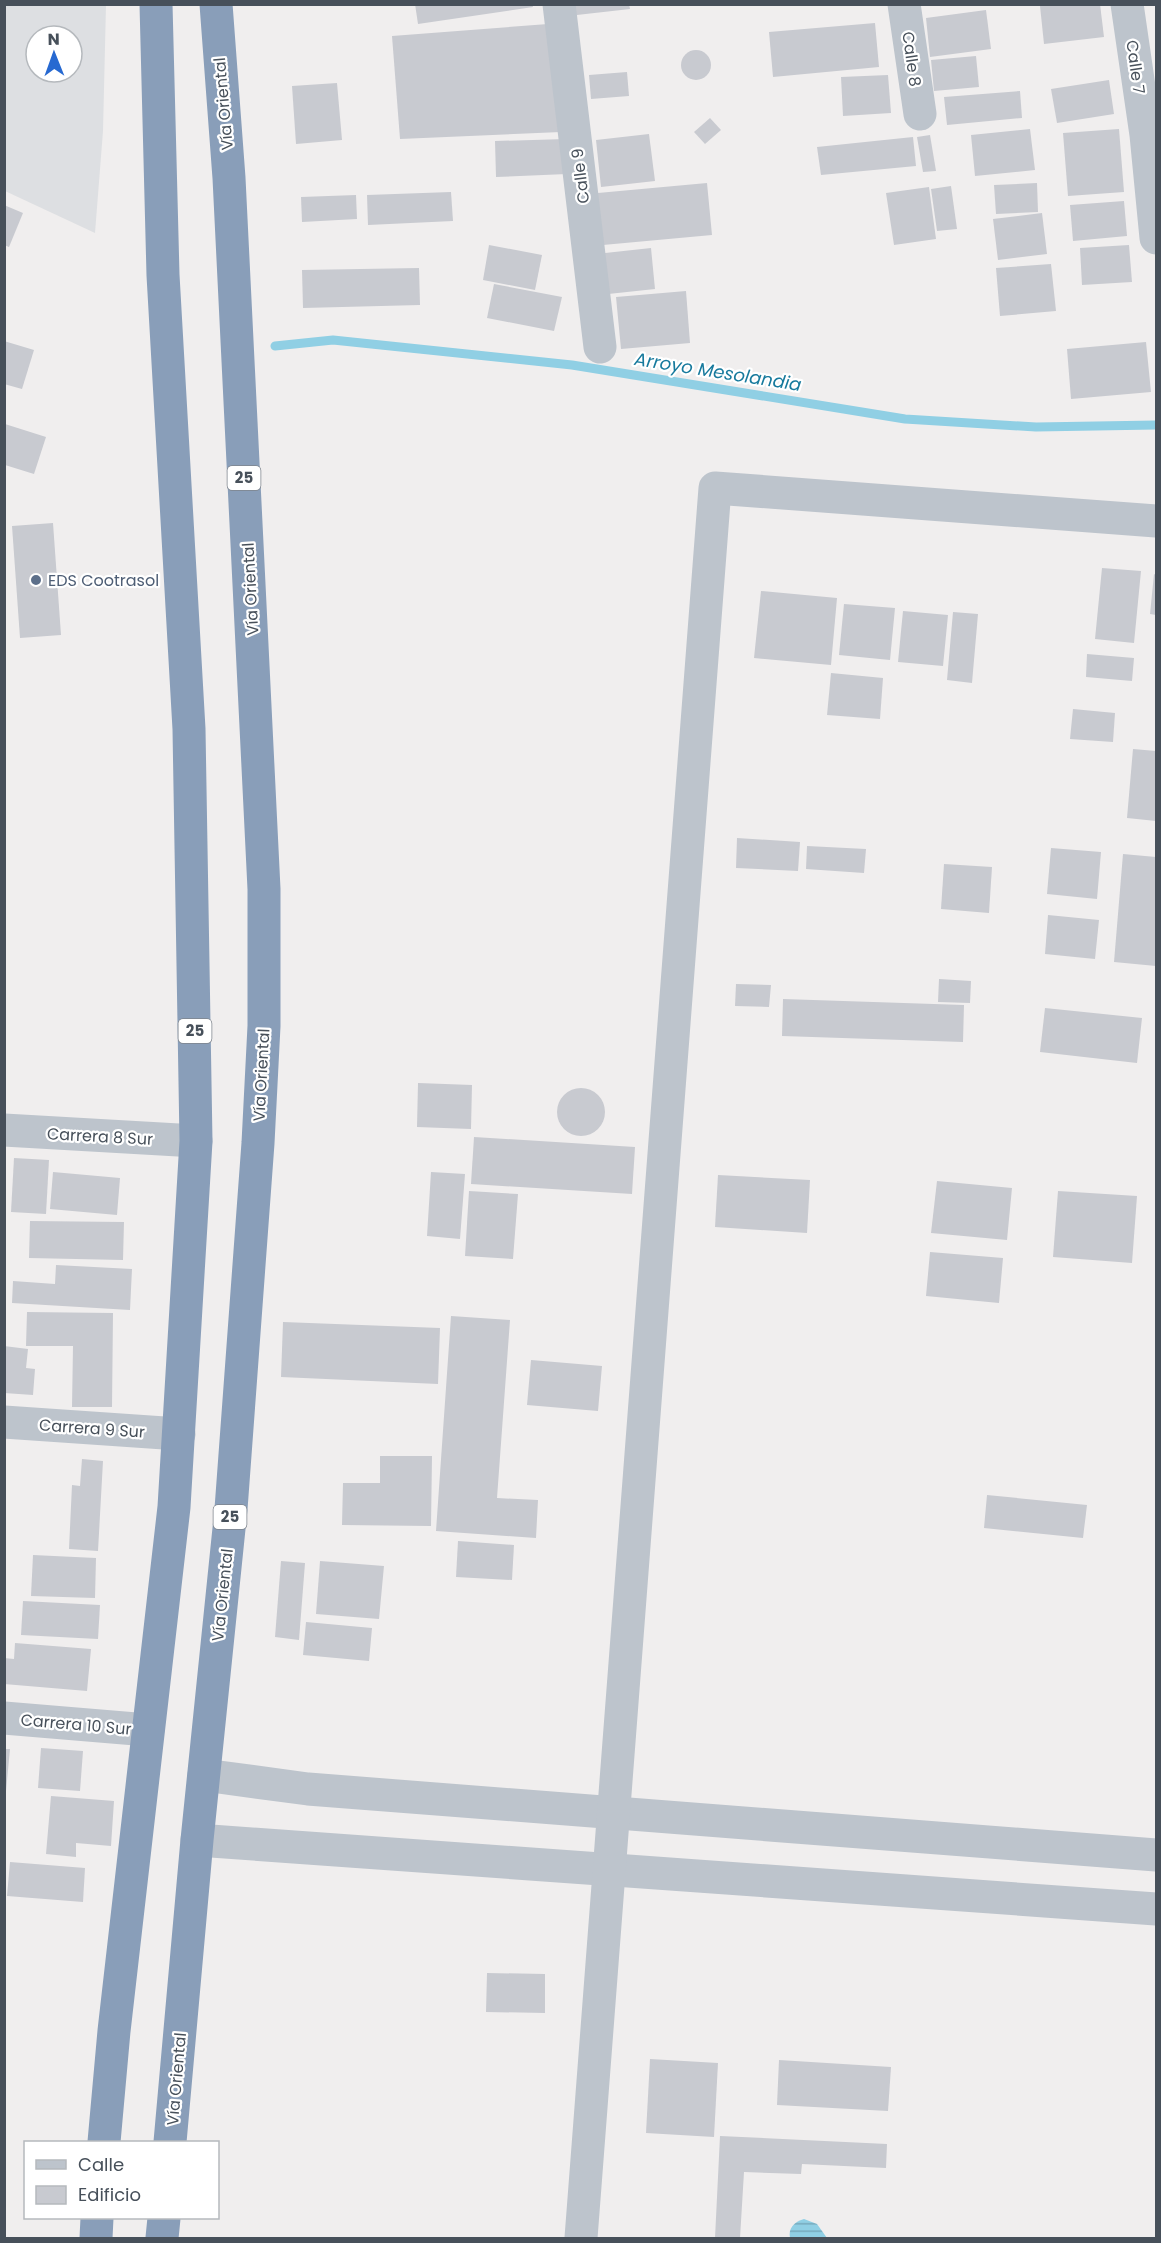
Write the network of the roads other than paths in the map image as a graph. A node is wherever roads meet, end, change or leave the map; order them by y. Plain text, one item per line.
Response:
1 (156, 4) edge
2 (216, 4) edge
3 (559, 4) edge
4 (904, 4) edge
5 (1127, 4) edge
6 (920, 114) dead end
7 (1151, 134) edge
8 (1156, 237) edge
9 (600, 347) dead end
10 (1156, 521) edge
11 (4, 1130) edge
12 (196, 1141) junction
13 (4, 1422) edge
14 (179, 1434) junction
15 (4, 1718) edge
16 (148, 1730) junction
17 (204, 1774) junction
18 (614, 1812) junction
19 (197, 1840) junction
20 (1156, 1855) edge
21 (609, 1869) junction
22 (1156, 1909) edge
23 (104, 2141) edge
24 (170, 2141) edge
25 (98, 2219) edge
26 (164, 2219) edge
27 (96, 2238) edge
28 (162, 2238) edge
29 (581, 2238) edge

1 - 12 highway, 25
2 - 17 highway, Vía Oriental / 25
3 - 9 street, Calle 9
4 - 6 street, Calle 8
5 - 7 street, Calle 7
7 - 8 street, Calle 7
10 - 18 street
11 - 12 street, Carrera 8 Sur
12 - 14 highway, 25
13 - 14 street, Carrera 9 Sur
14 - 16 highway, 25
15 - 16 street, Carrera 10 Sur
16 - 23 highway, 25
17 - 18 street
17 - 19 highway, Vía Oriental / 25
18 - 20 street
18 - 21 street
19 - 21 street
19 - 24 highway, Vía Oriental / 25
21 - 22 street
21 - 29 street
25 - 27 highway
26 - 28 highway

